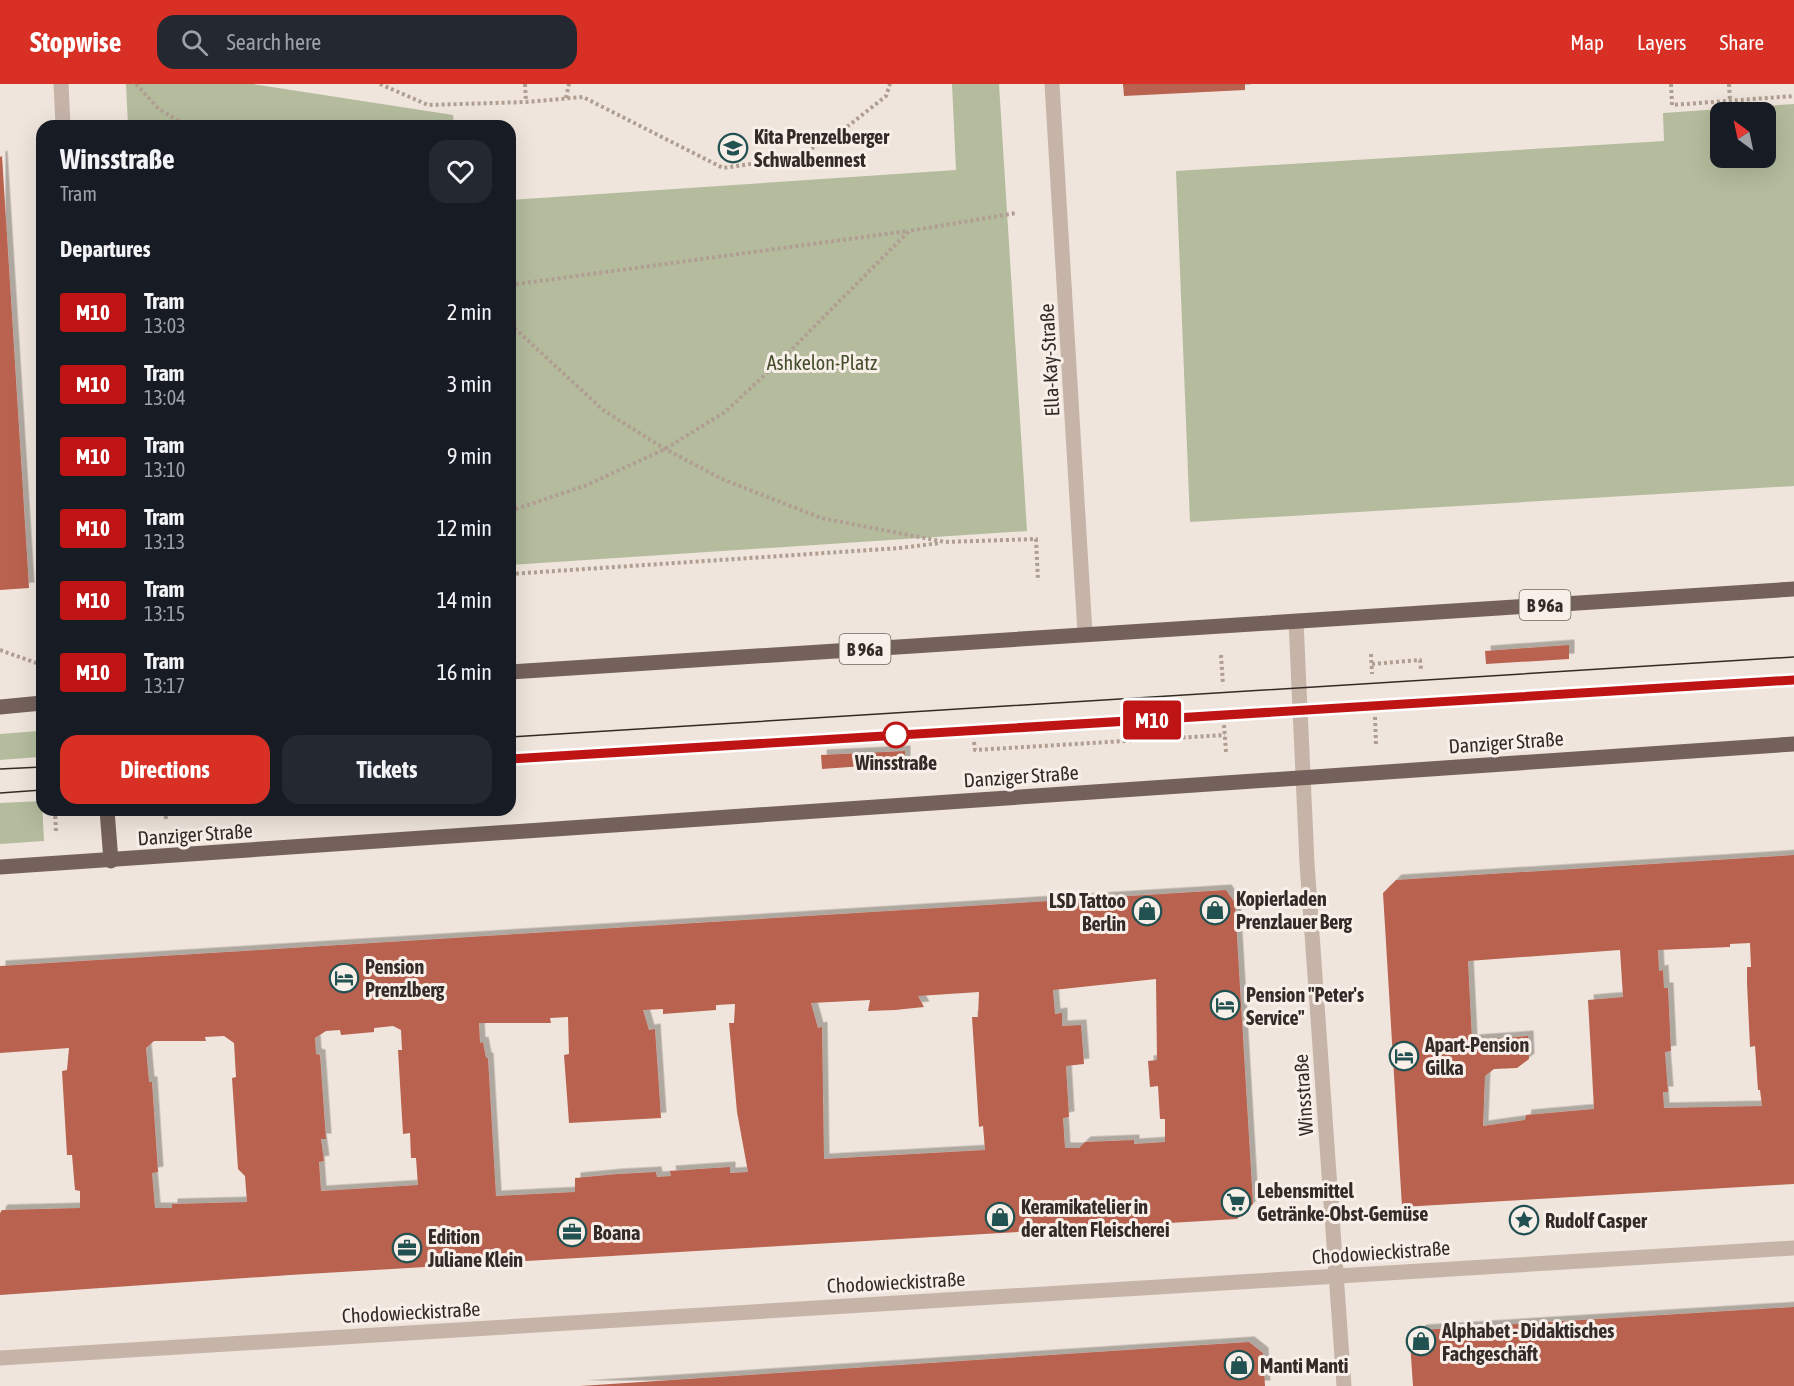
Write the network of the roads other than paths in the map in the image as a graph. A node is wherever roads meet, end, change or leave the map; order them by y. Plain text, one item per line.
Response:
1 (61, 84) edge
2 (1052, 84) edge
3 (63, 120) edge
4 (1794, 589) edge
5 (1296, 621) junction
6 (1085, 633) junction
7 (516, 672) edge
8 (36, 704) edge
9 (0, 707) edge
10 (1794, 744) edge
11 (1302, 777) junction
12 (107, 816) edge
13 (111, 861) junction
14 (0, 867) edge
15 (1794, 1248) edge
16 (1336, 1276) junction
17 (0, 1358) edge
18 (1344, 1386) edge

1 - 3 street
2 - 6 street, Ella-Kay-Straße
4 - 5 main road, B 96a
5 - 6 main road, B 96a
5 - 11 street, Winsstraße
6 - 7 main road, B 96a
8 - 9 main road
10 - 11 main road, Danziger Straße
11 - 13 main road, Danziger Straße
11 - 16 street, Winsstraße
12 - 13 main road
13 - 14 main road, Danziger Straße
15 - 16 street, Chodowieckistraße
16 - 17 street, Chodowieckistraße
16 - 18 street, Winsstraße

